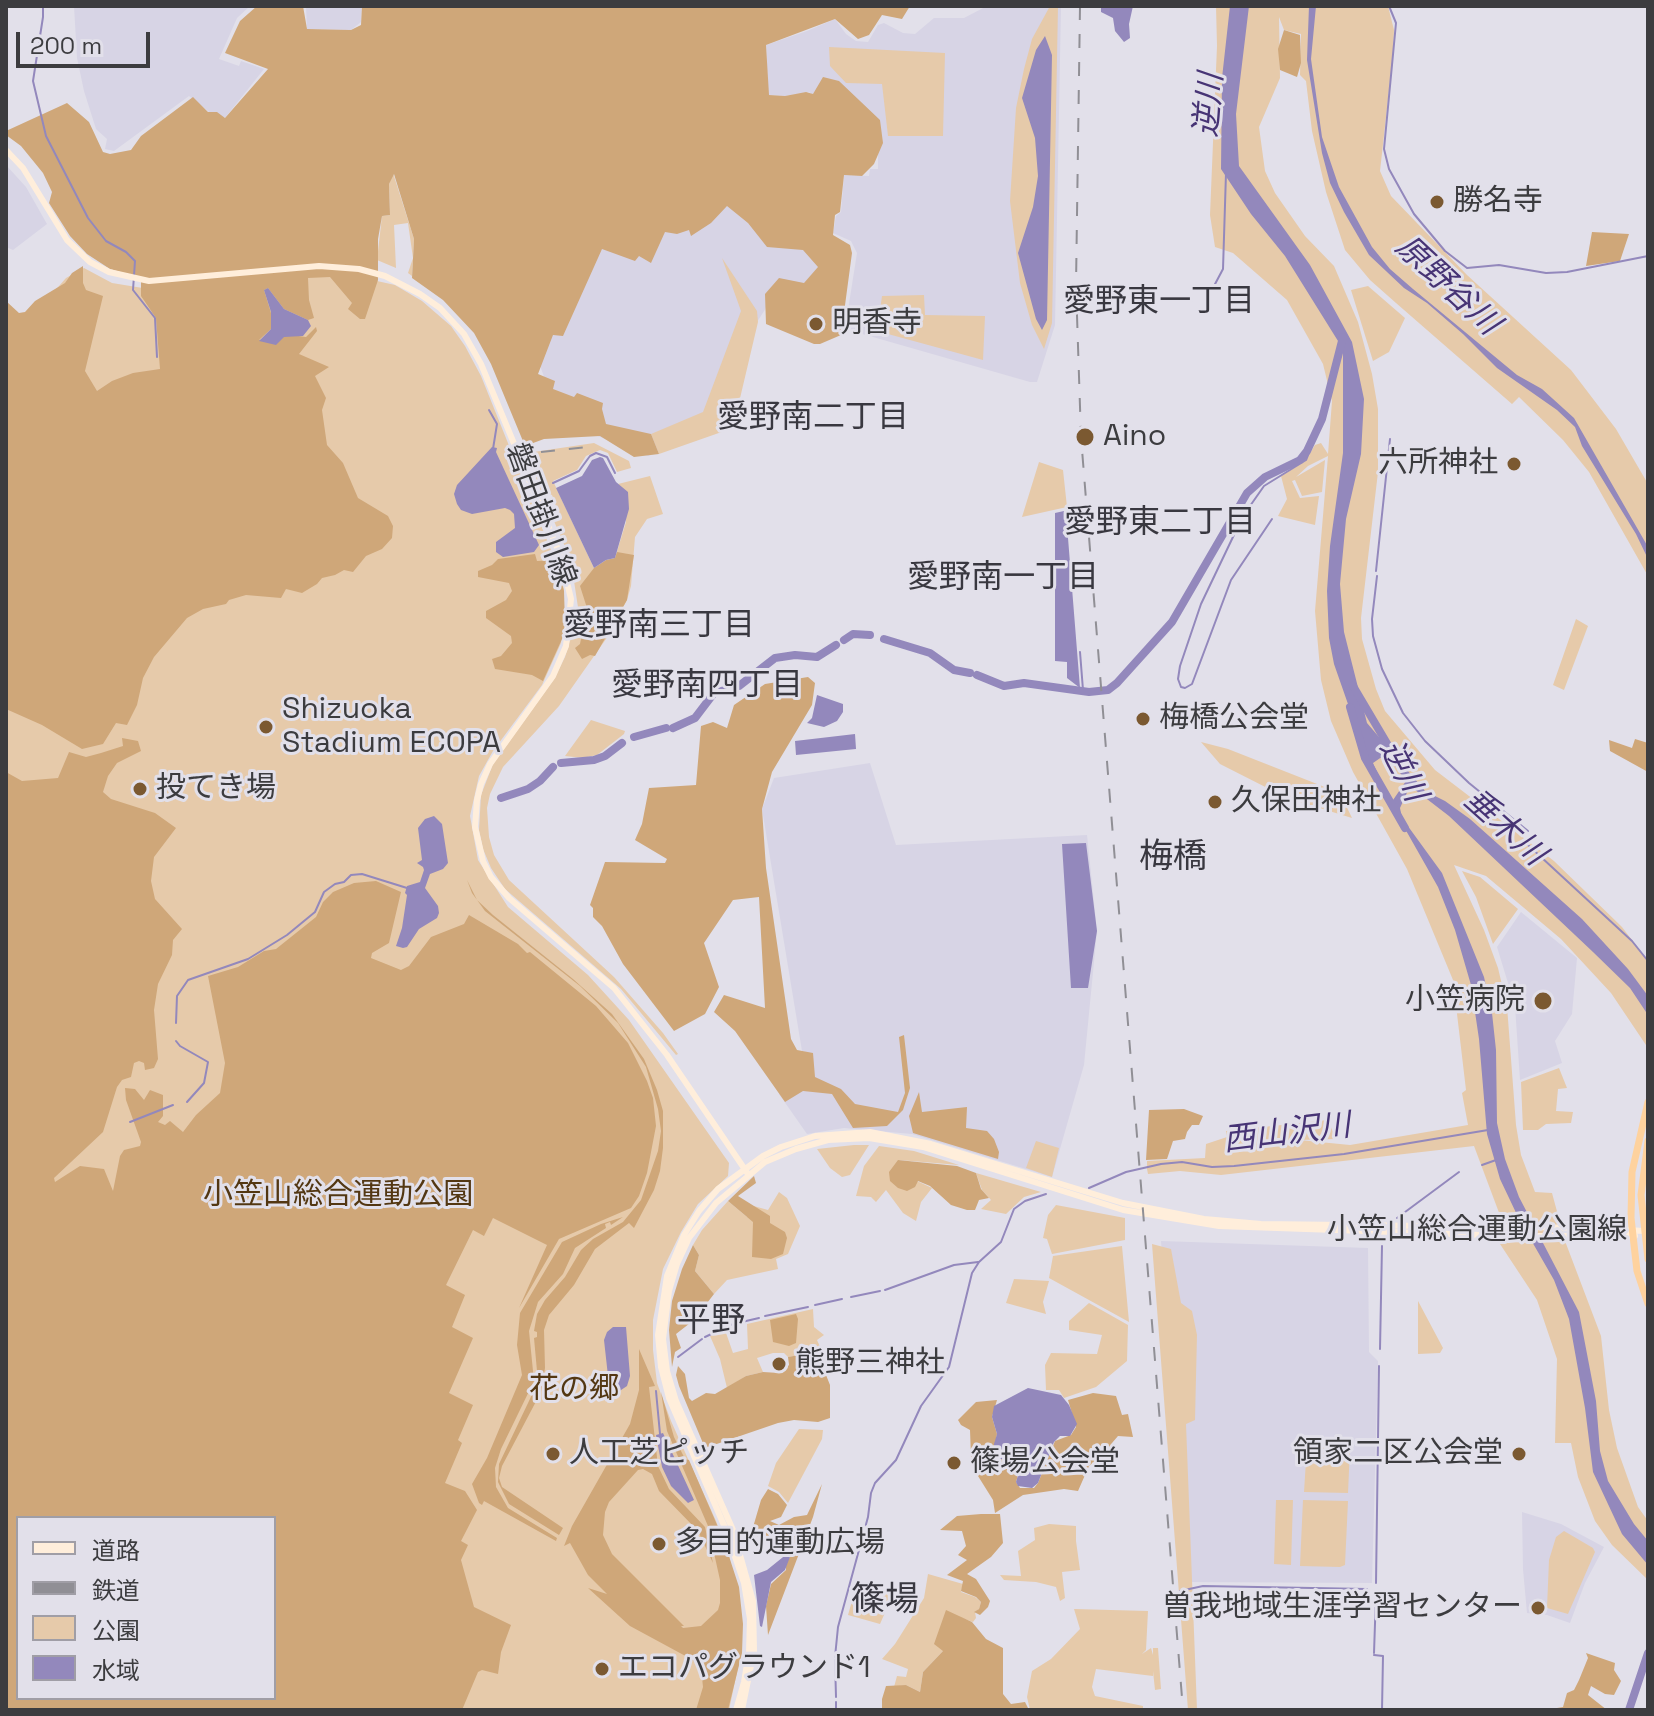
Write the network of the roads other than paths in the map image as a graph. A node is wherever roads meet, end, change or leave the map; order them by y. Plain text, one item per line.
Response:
1 (6, 150) edge
2 (1648, 1102) edge
3 (1648, 1141) edge
4 (967, 1159) junction
5 (746, 1171) junction
6 (1643, 1231) junction
7 (1632, 1233) junction
8 (1648, 1259) edge
9 (1648, 1304) edge
10 (739, 1710) edge

1 - 5 main road, 磐田掛川線
2 - 7 highway
3 - 6 highway
4 - 5 main road, 小笠山総合運動公園線
4 - 7 main road, 小笠山総合運動公園線
4 - 7 main road, 小笠山総合運動公園線
5 - 10 main road
6 - 7 main road, 小笠山総合運動公園線
6 - 8 highway
7 - 9 highway

